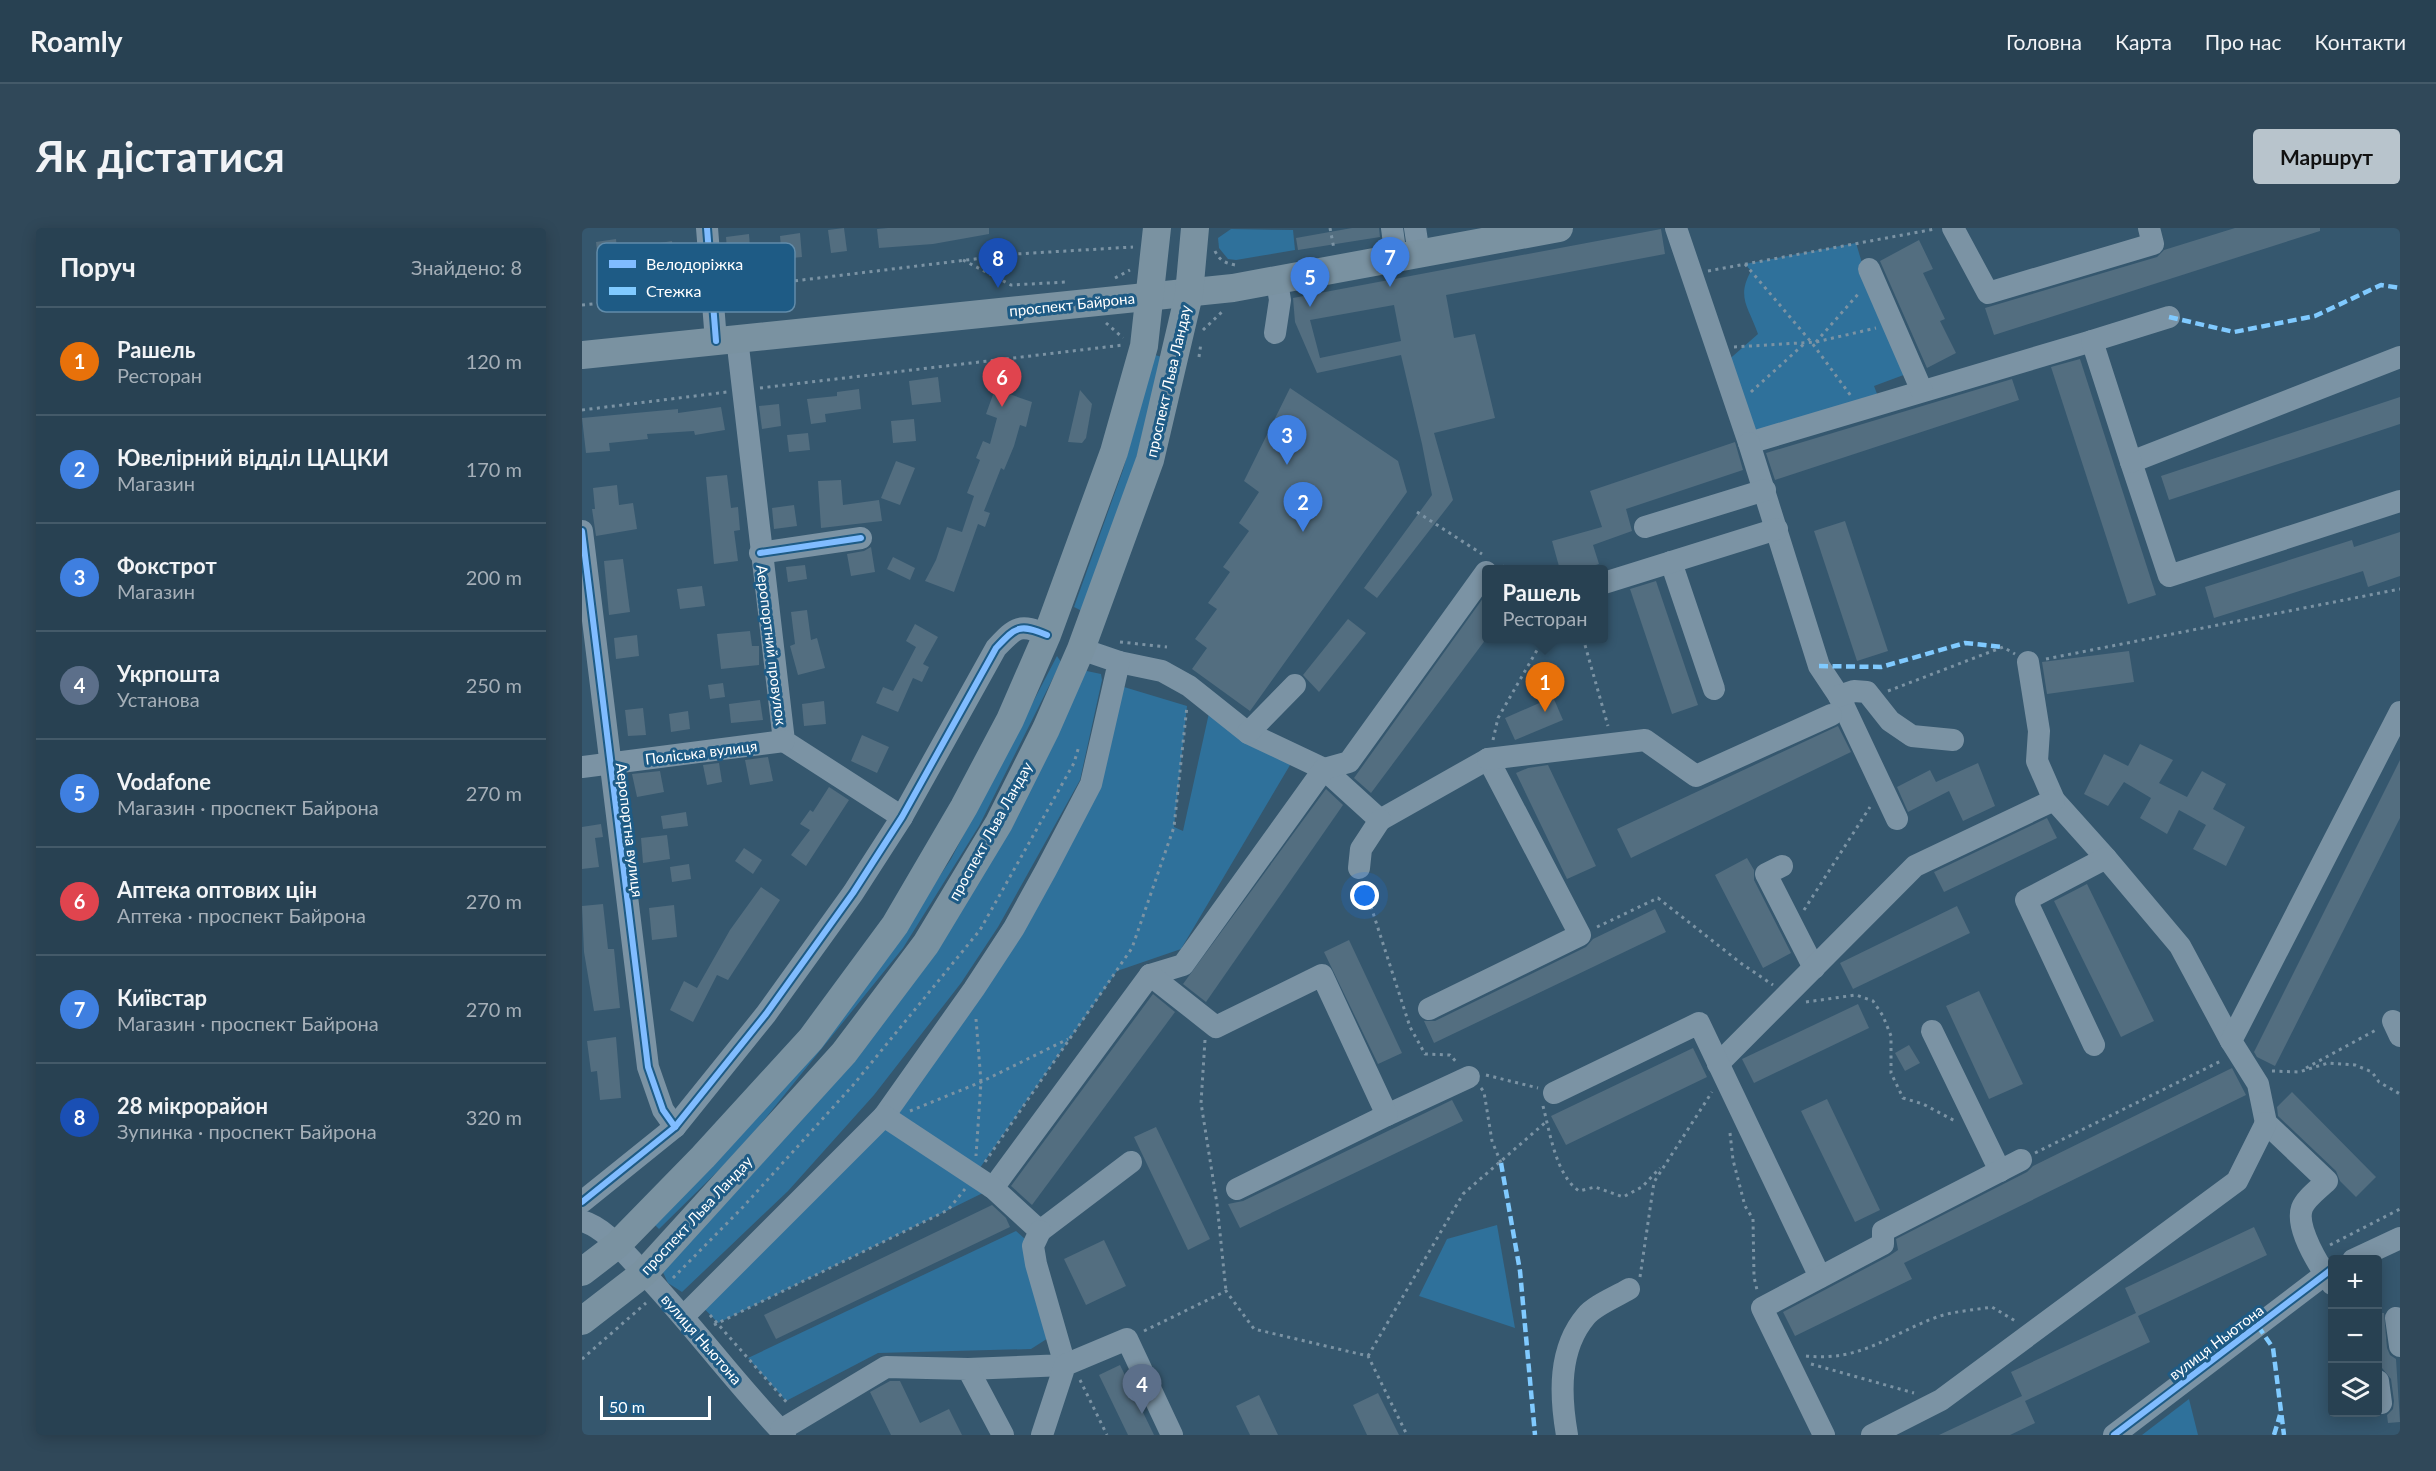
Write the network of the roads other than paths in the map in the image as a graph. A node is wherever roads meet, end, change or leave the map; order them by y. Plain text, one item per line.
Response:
1 (707, 228) edge
2 (1195, 228) edge
3 (1392, 228) edge
4 (1676, 228) edge
5 (1953, 228) edge
6 (2149, 228) edge
7 (1550, 229) edge
8 (1148, 237) edge
9 (708, 243) edge
10 (1410, 247) edge
11 (1871, 273) road end
12 (1277, 282) junction
13 (1189, 294) junction
14 (1149, 297) junction
15 (718, 312) edge
16 (2169, 317) dead end
17 (1275, 333) dead end
18 (726, 340) junction
19 (2092, 341) junction
20 (582, 355) edge
21 (2400, 357) edge
22 (1922, 392) junction
23 (1749, 443) junction
24 (2131, 462) junction
25 (1765, 490) junction
26 (2400, 501) edge
27 (1645, 526) dead end
28 (1777, 529) junction
29 (582, 531) edge
30 (861, 538) dead end
31 (760, 553) junction
32 (1671, 562) junction
33 (1608, 582) edge
34 (1482, 585) edge
35 (1047, 635) junction
36 (1081, 649) junction
37 (1116, 652) junction
38 (2028, 662) road end
39 (1295, 685) dead end
40 (1714, 690) dead end
41 (1835, 706) junction
42 (2400, 712) edge
43 (1248, 733) junction
44 (1953, 740) dead end
45 (784, 741) junction
46 (1488, 759) junction
47 (609, 764) junction
48 (582, 767) edge
49 (1324, 769) junction
50 (2054, 800) junction
51 (902, 817) junction
52 (1897, 819) dead end
53 (1380, 820) junction
54 (2106, 858) junction
55 (1782, 866) dead end
56 (1359, 868) road end
57 (1814, 968) junction
58 (1150, 975) junction
59 (1429, 1009) dead end
60 (1932, 1031) dead end
61 (2094, 1045) dead end
62 (2240, 1055) junction
63 (1718, 1064) junction
64 (1469, 1077) road end
65 (1554, 1093) road end
66 (1387, 1115) junction
67 (886, 1118) junction
68 (2266, 1123) junction
69 (675, 1127) junction
70 (2022, 1160) road end
71 (1131, 1162) dead end
72 (2000, 1171) junction
73 (984, 1182) junction
74 (1238, 1189) dead end
75 (582, 1202) edge
76 (582, 1221) edge
77 (1040, 1232) junction
78 (2400, 1238) edge
79 (617, 1245) junction
80 (2364, 1255) edge
81 (2326, 1270) edge
82 (582, 1272) edge
83 (644, 1273) junction
84 (1820, 1277) junction
85 (1629, 1289) road end
86 (2396, 1318) dead end
87 (700, 1319) junction
88 (582, 1321) edge
89 (2400, 1346) edge
90 (1068, 1363) junction
91 (968, 1369) junction
92 (783, 1433) edge
93 (1003, 1435) edge
94 (1042, 1435) edge
95 (1172, 1435) edge
96 (1567, 1435) edge
97 (1824, 1435) edge
98 (1872, 1435) edge
99 (2114, 1435) edge

1 - 9 street, Аеропортний провулок
2 - 13 main road, проспект Льва Ландау
3 - 10 street
4 - 23 street
5 - 6 street
7 - 10 main road, проспект Байрона
8 - 14 main road, проспект Льва Ландау
10 - 12 main road, проспект Байрона
11 - 22 street
12 - 13 main road, проспект Байрона
12 - 17 street
13 - 14 main road, проспект Байрона
13 - 36 main road, проспект Льва Ландау
14 - 18 main road, проспект Байрона
14 - 35 main road, проспект Льва Ландау
15 - 18 street, Аеропортний провулок
16 - 19 street
18 - 20 main road, проспект Байрона
18 - 31 street, Аеропортний провулок
19 - 22 street
19 - 24 street
21 - 24 street
22 - 23 street
23 - 25 street
24 - 26 street
25 - 27 street
25 - 28 street
28 - 32 street
28 - 41 street
29 - 47 street, Аеропортна вулиця
30 - 31 street
31 - 45 street, Аеропортний провулок
32 - 33 street
32 - 40 street
34 - 49 street
35 - 36 main road
35 - 51 street
35 - 79 main road, проспект Льва Ландау
36 - 37 street
36 - 83 main road, проспект Льва Ландау
37 - 43 street
37 - 67 street
38 - 50 street
39 - 43 street
41 - 44 street
41 - 46 street
41 - 52 street
42 - 62 street
43 - 49 street
45 - 47 street, Поліська вулиця
45 - 51 street, Аеропортний провулок
46 - 53 street
46 - 59 street
47 - 48 street, Поліська вулиця
47 - 69 street, Аеропортна вулиця
49 - 53 street
49 - 58 street
50 - 54 street
50 - 57 street
51 - 69 street
53 - 56 street
54 - 61 street
54 - 62 street
55 - 57 street
57 - 63 street
58 - 66 street
58 - 73 street
60 - 72 street
62 - 68 street
63 - 65 street
63 - 84 street
64 - 66 street
66 - 74 street
67 - 73 street
67 - 87 street
68 - 81 street
68 - 98 street
69 - 75 street
70 - 72 street
71 - 77 street
72 - 84 street
73 - 77 street
76 - 79 street, вулиця Ньютона
77 - 90 street
78 - 80 street
79 - 82 main road, проспект Льва Ландау
79 - 83 street, вулиця Ньютона
81 - 99 street, вулиця Ньютона
83 - 87 street, вулиця Ньютона
83 - 88 main road, проспект Льва Ландау
84 - 97 street
85 - 96 street
86 - 89 street
87 - 92 street, вулиця Ньютона
90 - 91 street
90 - 94 street
90 - 95 street
91 - 92 street
91 - 93 street

